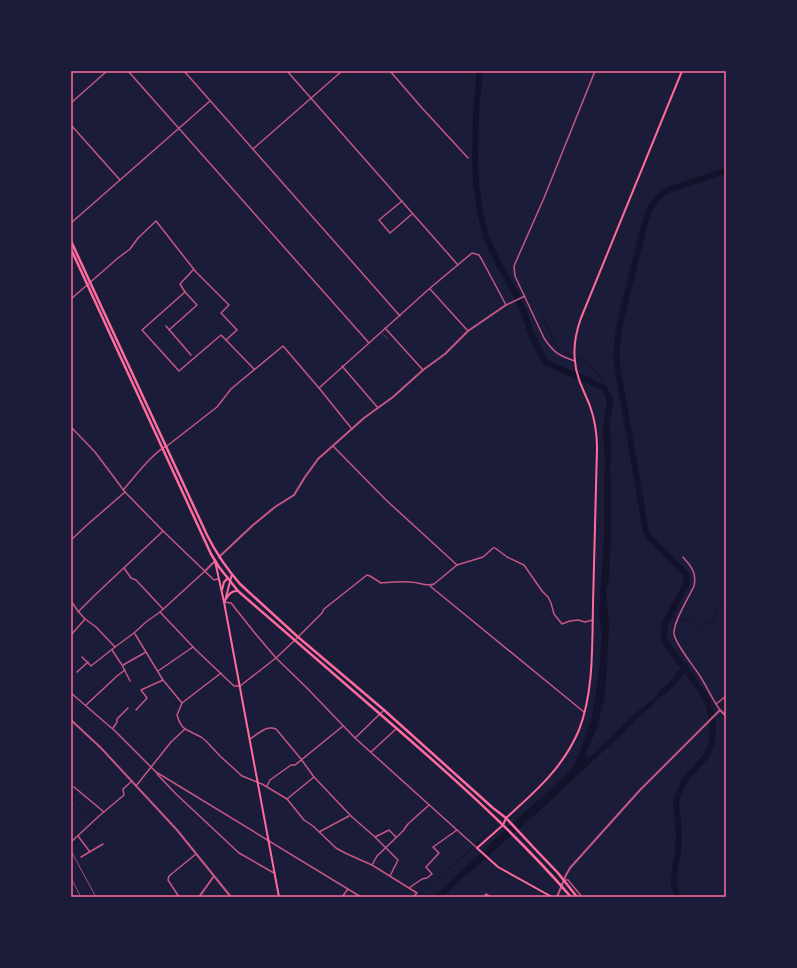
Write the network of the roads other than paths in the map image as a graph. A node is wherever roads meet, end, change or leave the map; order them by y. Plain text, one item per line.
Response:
1 (107, 71) edge
2 (128, 71) edge
3 (184, 71) edge
4 (287, 71) edge
5 (342, 71) edge
6 (390, 71) edge
7 (595, 71) edge
8 (682, 71) edge
9 (311, 98) junction
10 (210, 100) junction
11 (71, 103) edge
12 (71, 125) edge
13 (178, 129) junction
14 (253, 149) junction
15 (468, 158) dead end
16 (120, 180) junction
17 (402, 201) junction
18 (413, 213) junction
19 (71, 223) edge
20 (71, 241) edge
21 (71, 250) edge
22 (458, 265) junction
23 (194, 269) junction
24 (91, 283) junction
25 (87, 285) junction
26 (429, 289) junction
27 (186, 292) junction
28 (524, 297) junction
29 (71, 300) edge
30 (506, 305) junction
31 (400, 316) junction
32 (166, 326) dead end
33 (385, 328) junction
34 (169, 330) junction
35 (468, 331) junction
36 (382, 332) junction
37 (388, 339) dead end
38 (226, 340) junction
39 (369, 343) junction
40 (191, 355) dead end
41 (575, 361) junction
42 (342, 366) junction
43 (254, 369) junction
44 (423, 370) junction
45 (319, 388) junction
46 (378, 408) junction
47 (71, 427) edge
48 (352, 429) junction
49 (166, 446) junction
50 (333, 446) junction
51 (162, 448) junction
52 (124, 491) junction
53 (163, 531) junction
54 (71, 540) edge
55 (219, 557) junction
56 (683, 557) dead end
57 (215, 561) junction
58 (457, 565) junction
59 (124, 568) junction
60 (205, 571) junction
61 (231, 578) junction
62 (218, 579) junction
63 (430, 586) junction
64 (222, 591) junction
65 (238, 591) junction
66 (71, 601) edge
67 (224, 602) junction
68 (163, 609) junction
69 (78, 612) junction
70 (160, 612) junction
71 (85, 619) junction
72 (592, 620) junction
73 (134, 633) junction
74 (71, 635) edge
75 (298, 637) junction
76 (295, 640) junction
77 (115, 647) junction
78 (193, 647) junction
79 (112, 650) junction
80 (146, 652) junction
81 (82, 657) dead end
82 (276, 658) junction
83 (88, 662) junction
84 (123, 665) junction
85 (125, 670) junction
86 (158, 671) junction
87 (77, 672) dead end
88 (221, 673) junction
89 (163, 680) junction
90 (130, 681) dead end
91 (240, 686) junction
92 (71, 693) edge
93 (726, 696) edge
94 (182, 703) junction
95 (716, 704) junction
96 (86, 706) junction
97 (128, 708) dead end
98 (136, 710) dead end
99 (384, 710) junction
100 (720, 710) junction
101 (584, 712) junction
102 (380, 714) junction
103 (726, 716) edge
104 (71, 720) edge
105 (343, 726) junction
106 (112, 728) junction
107 (397, 728) junction
108 (185, 729) junction
109 (355, 738) junction
110 (250, 739) junction
111 (371, 752) junction
112 (301, 759) junction
113 (150, 767) junction
114 (156, 772) junction
115 (314, 777) junction
116 (132, 781) junction
117 (258, 782) junction
118 (136, 786) junction
119 (267, 786) junction
120 (74, 787) dead end
121 (288, 798) junction
122 (429, 805) junction
123 (104, 812) junction
124 (350, 815) junction
125 (506, 818) junction
126 (503, 824) junction
127 (457, 830) junction
128 (319, 832) junction
129 (78, 836) junction
130 (375, 837) junction
131 (396, 837) junction
132 (269, 841) junction
133 (71, 842) edge
134 (103, 844) dead end
135 (386, 848) junction
136 (477, 848) junction
137 (90, 852) junction
138 (196, 854) junction
139 (81, 857) dead end
140 (372, 865) junction
141 (275, 873) junction
142 (214, 876) junction
143 (390, 876) junction
144 (564, 880) junction
145 (562, 886) junction
146 (409, 888) junction
147 (348, 889) junction
148 (179, 897) edge
149 (199, 897) edge
150 (231, 897) edge
151 (279, 897) edge
152 (342, 897) edge
153 (361, 897) edge
154 (413, 897) edge
155 (484, 897) edge
156 (491, 897) edge
157 (552, 897) edge
158 (557, 897) edge
159 (571, 897) edge
160 (577, 897) edge
161 (582, 897) edge

1 - 11 street
2 - 13 street
3 - 10 street
4 - 9 street
5 - 9 street
6 - 15 street
7 - 28 street
8 - 41 main road
9 - 14 street
9 - 17 street
10 - 13 street
10 - 14 street
12 - 16 street
13 - 16 street
13 - 39 street
14 - 31 street
16 - 19 street
17 - 18 street
17 - 18 street
18 - 22 street
20 - 24 highway
21 - 25 highway
22 - 26 street
22 - 30 street
23 - 24 street
23 - 27 street
23 - 38 street
24 - 25 street
24 - 49 highway
25 - 29 street
25 - 51 highway
26 - 31 street
26 - 35 street
27 - 34 street
27 - 38 street
28 - 30 street
28 - 41 street
30 - 35 street
31 - 33 street
32 - 34 street
33 - 36 street
33 - 44 street
34 - 40 street
35 - 44 street
36 - 37 lane
36 - 39 street
38 - 43 street
39 - 42 street
41 - 72 main road
42 - 45 street
42 - 46 street
43 - 45 street
43 - 49 street
44 - 46 street
45 - 48 street
46 - 48 street
47 - 52 street
48 - 50 street
49 - 51 street
49 - 55 highway
50 - 55 street
50 - 58 street
51 - 52 street
51 - 57 highway
52 - 53 street
52 - 54 street
53 - 59 street
53 - 60 street
55 - 61 highway
56 - 95 street
57 - 60 street
57 - 61 highway
57 - 62 main road
58 - 63 street
58 - 72 street
59 - 68 street
59 - 69 street
60 - 62 street
60 - 68 street
61 - 64 main road
61 - 65 highway
61 - 67 main road
61 - 75 highway
62 - 64 main road
63 - 75 street
63 - 101 street
64 - 67 main road
65 - 67 main road
65 - 76 highway
66 - 69 street
67 - 82 street
67 - 91 main road
68 - 70 street
69 - 71 street
70 - 73 street
70 - 78 street
71 - 74 street
71 - 77 street
72 - 101 main road
73 - 77 street
73 - 80 street
75 - 76 street
75 - 99 highway
76 - 82 street
76 - 102 highway
77 - 79 street
78 - 86 street
78 - 88 street
79 - 83 street
79 - 84 street
80 - 84 street
80 - 86 street
81 - 83 street
82 - 91 street
82 - 105 street
83 - 87 street
84 - 85 street
85 - 90 street
85 - 96 street
86 - 89 street
88 - 91 street
88 - 94 street
89 - 94 street
89 - 98 street
91 - 110 main road
92 - 96 street
93 - 95 street
94 - 108 street
95 - 100 street
96 - 106 street
97 - 106 street
99 - 102 street
99 - 125 highway
100 - 103 street
100 - 144 street
101 - 125 main road
102 - 107 highway
102 - 109 street
104 - 116 street
105 - 109 street
105 - 112 street
106 - 113 street
107 - 111 street
107 - 126 highway
108 - 113 street
108 - 117 street
109 - 111 street
110 - 112 street
110 - 117 main road
111 - 122 street
112 - 115 street
112 - 119 street
113 - 114 street
113 - 118 street
114 - 132 street
114 - 141 street
115 - 121 street
115 - 124 street
116 - 118 street
116 - 123 street
117 - 119 street
117 - 132 main road
118 - 138 street
119 - 121 street
120 - 123 street
121 - 128 street
122 - 127 street
122 - 131 street
123 - 129 street
124 - 128 street
124 - 130 street
125 - 126 main road
125 - 144 highway
126 - 136 main road
126 - 145 highway
127 - 136 street
127 - 146 street
128 - 140 street
129 - 133 street
129 - 137 street
130 - 131 street
130 - 135 street
131 - 135 street
132 - 141 main road
132 - 147 street
134 - 137 street
135 - 140 street
135 - 143 street
136 - 157 main road
137 - 139 street
138 - 142 street
138 - 148 street
140 - 143 street
141 - 151 main road
142 - 149 street
142 - 150 street
143 - 146 street
144 - 145 street
144 - 160 highway
144 - 161 street
145 - 158 street
145 - 159 highway
146 - 154 street
147 - 152 street
147 - 153 street
155 - 156 street

